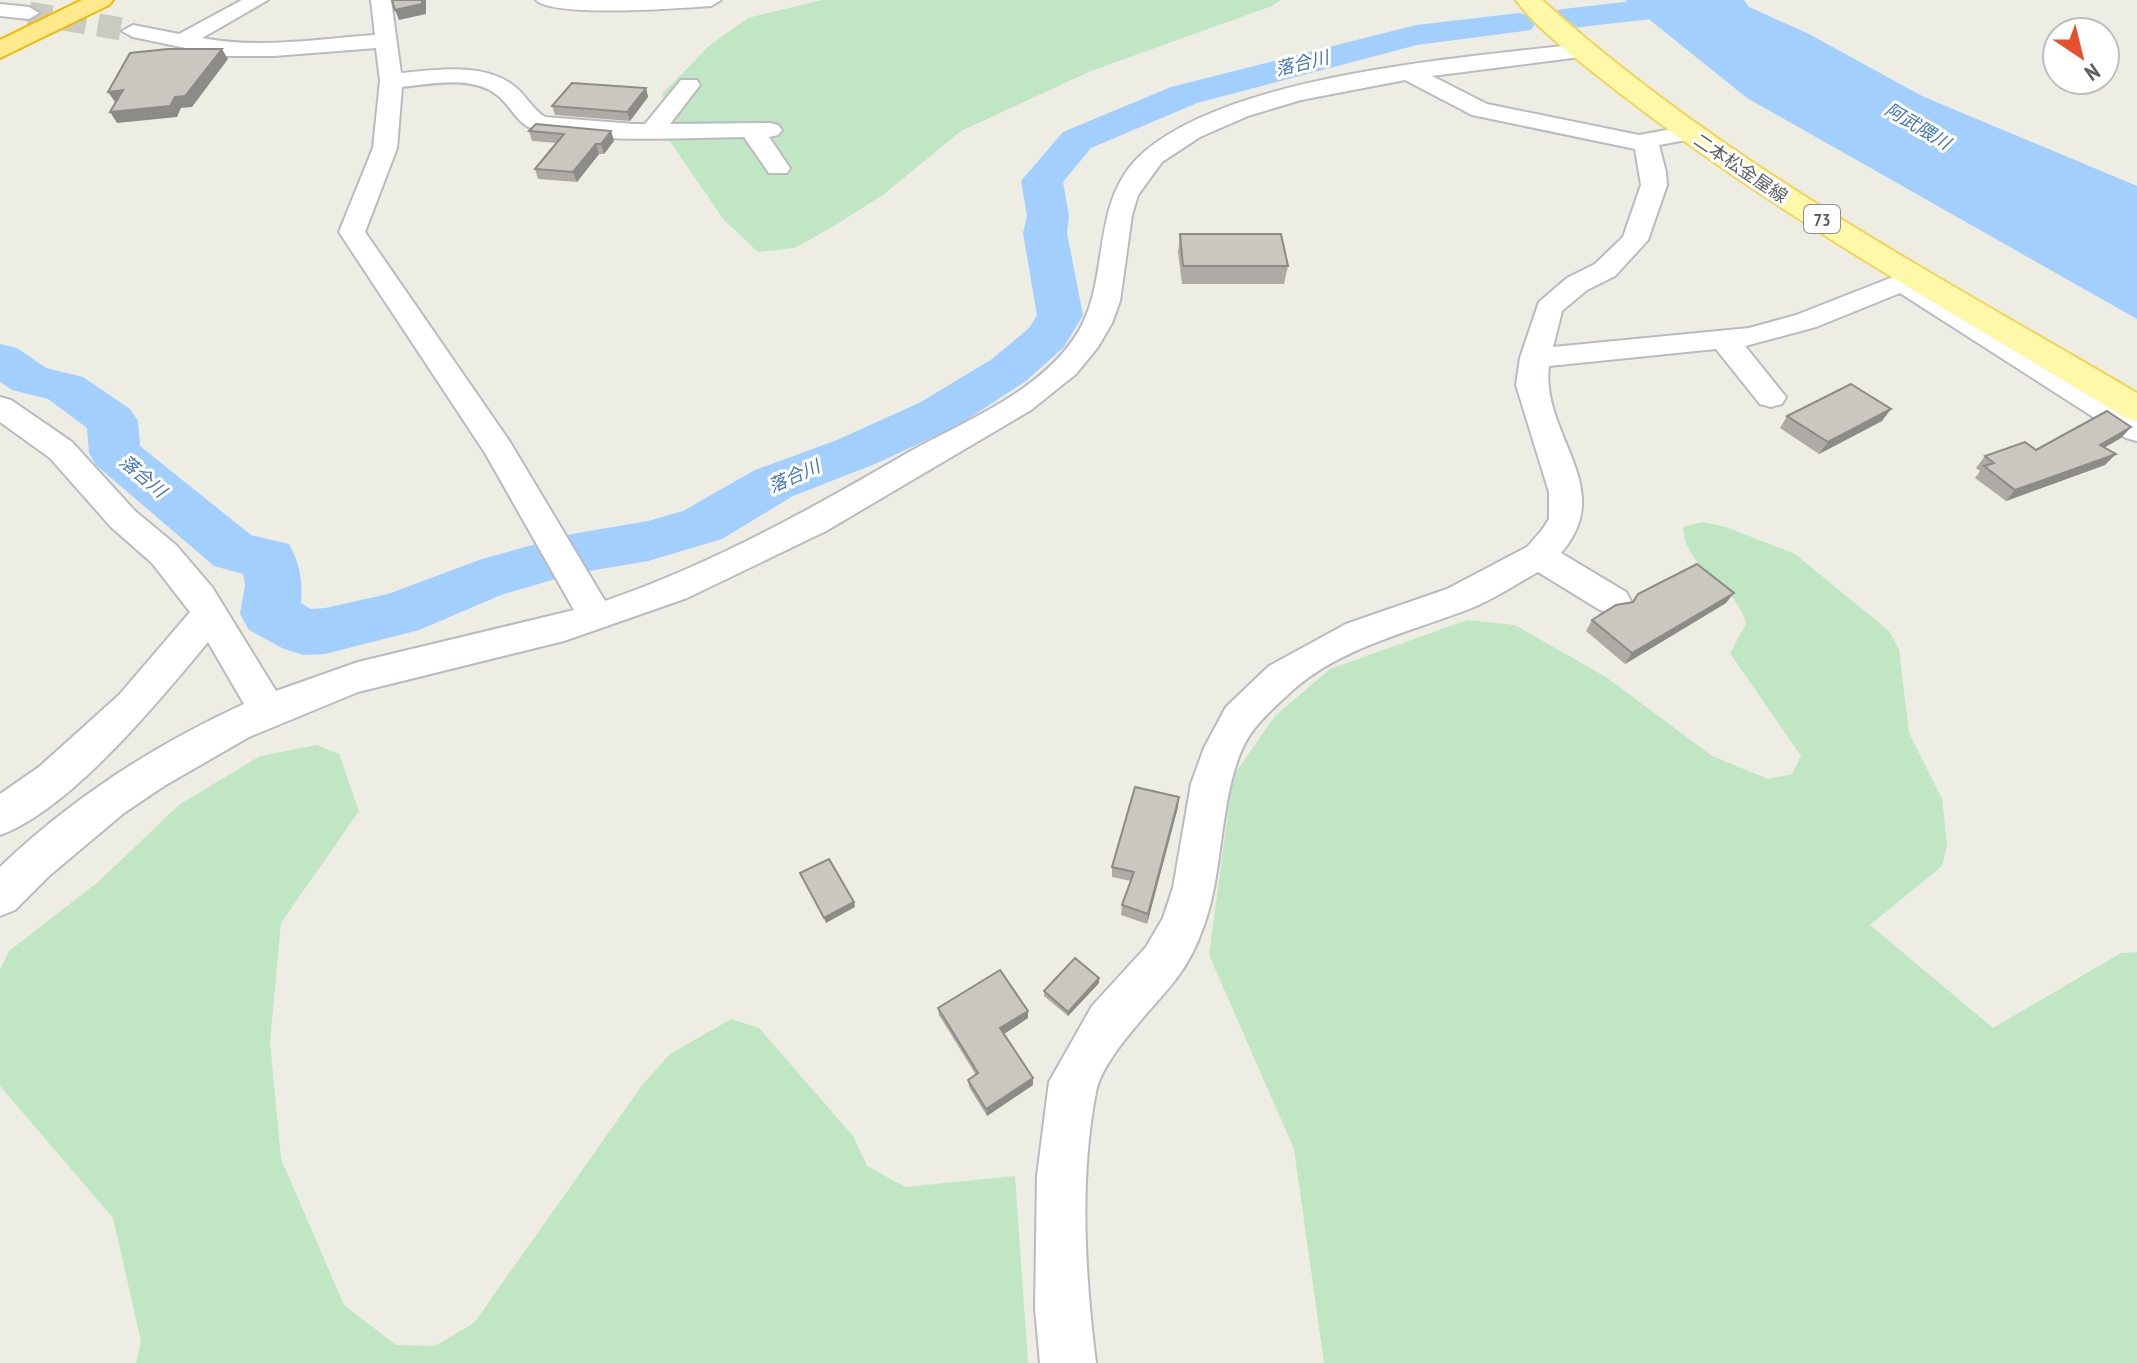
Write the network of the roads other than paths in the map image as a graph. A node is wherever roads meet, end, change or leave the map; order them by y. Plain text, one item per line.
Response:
1 (91, 0) edge
2 (101, 0) edge
3 (258, 0) edge
4 (381, 0) edge
5 (546, 0) edge
6 (711, 0) edge
7 (1528, 0) edge
8 (0, 10) edge
9 (29, 13) tunnel mouth
10 (61, 19) junction
11 (133, 31) tunnel mouth
12 (385, 41) junction
13 (179, 42) junction
14 (0, 50) edge
15 (1580, 51) junction
16 (1409, 73) junction
17 (391, 81) junction
18 (689, 85) dead end
19 (601, 111) edge
20 (579, 128) junction
21 (651, 132) junction
22 (1689, 133) junction
23 (1646, 144) junction
24 (778, 168) dead end
25 (1909, 278) junction
26 (1724, 340) junction
27 (1535, 358) junction
28 (1771, 397) dead end
29 (0, 407) edge
30 (2137, 409) edge
31 (2137, 431) edge
32 (1539, 556) junction
33 (1613, 601) dead end
34 (210, 614) junction
35 (597, 618) junction
36 (268, 711) junction
37 (0, 817) edge
38 (6, 883) edge
39 (1068, 1363) edge

1 - 10 highway
2 - 10 highway
3 - 13 street
4 - 12 street
5 - 6 street
7 - 15 main road, 二本松金屋線 / 73
8 - 9 street
10 - 14 highway
11 - 13 street
12 - 13 street
12 - 17 street
15 - 16 street
15 - 22 main road, 二本松金屋線 / 73
16 - 23 street
16 - 35 street
17 - 20 street
17 - 35 street
18 - 21 street
19 - 20 street
20 - 21 street
21 - 24 street
22 - 23 street
22 - 25 main road, 二本松金屋線 / 73
23 - 27 street
25 - 26 street
25 - 30 main road, 二本松金屋線 / 73
25 - 31 street
26 - 27 street
26 - 28 street
27 - 32 street
29 - 34 street
32 - 33 street
32 - 39 street
34 - 36 street
34 - 37 street
35 - 36 street
36 - 38 street

